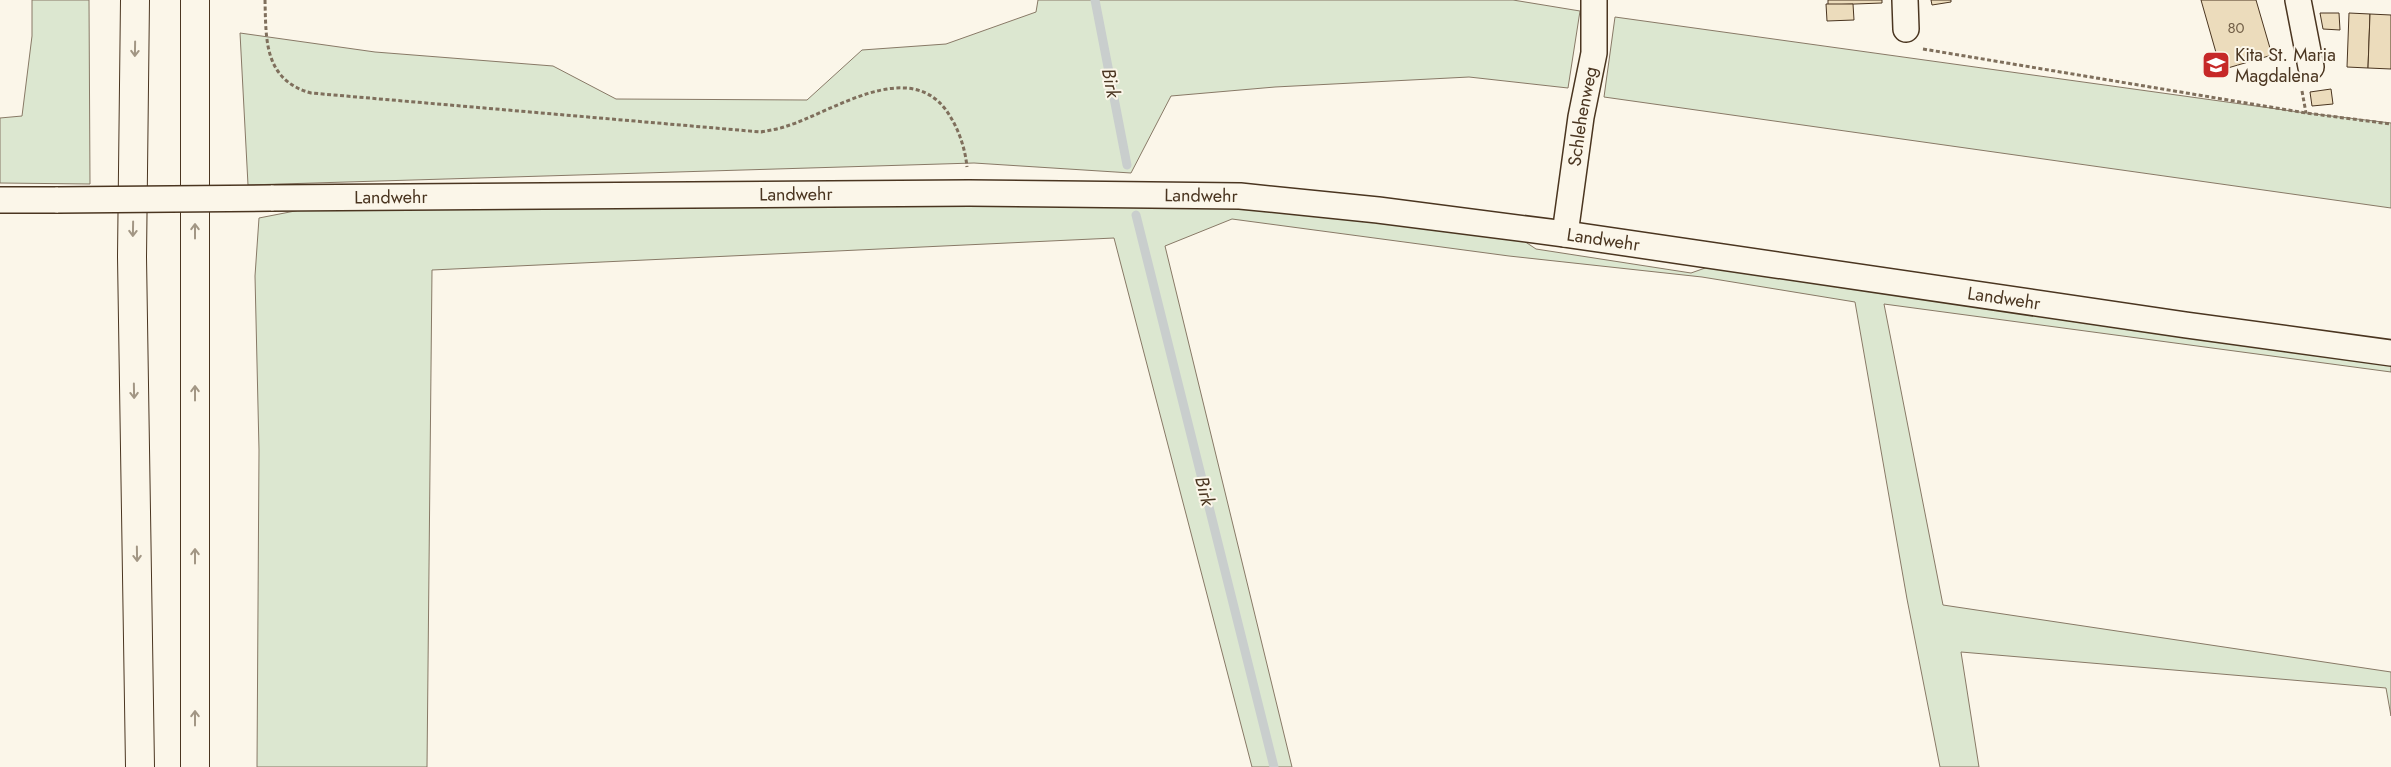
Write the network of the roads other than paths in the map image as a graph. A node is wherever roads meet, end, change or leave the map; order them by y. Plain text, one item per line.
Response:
1 (135, 0) edge
2 (194, 0) edge
3 (1594, 0) edge
4 (1906, 0) edge
5 (2298, 0) edge
6 (1910, 38) road end
7 (2311, 67) dead end
8 (0, 200) edge
9 (1565, 234) junction
10 (2391, 353) edge
11 (140, 767) edge
12 (195, 767) edge

1 -> 11 highway
12 -> 2 highway
3 - 9 street, Schlehenweg
4 - 6 street
5 - 7 street
8 - 9 street, Landwehr, bridge
9 - 10 street, Landwehr

